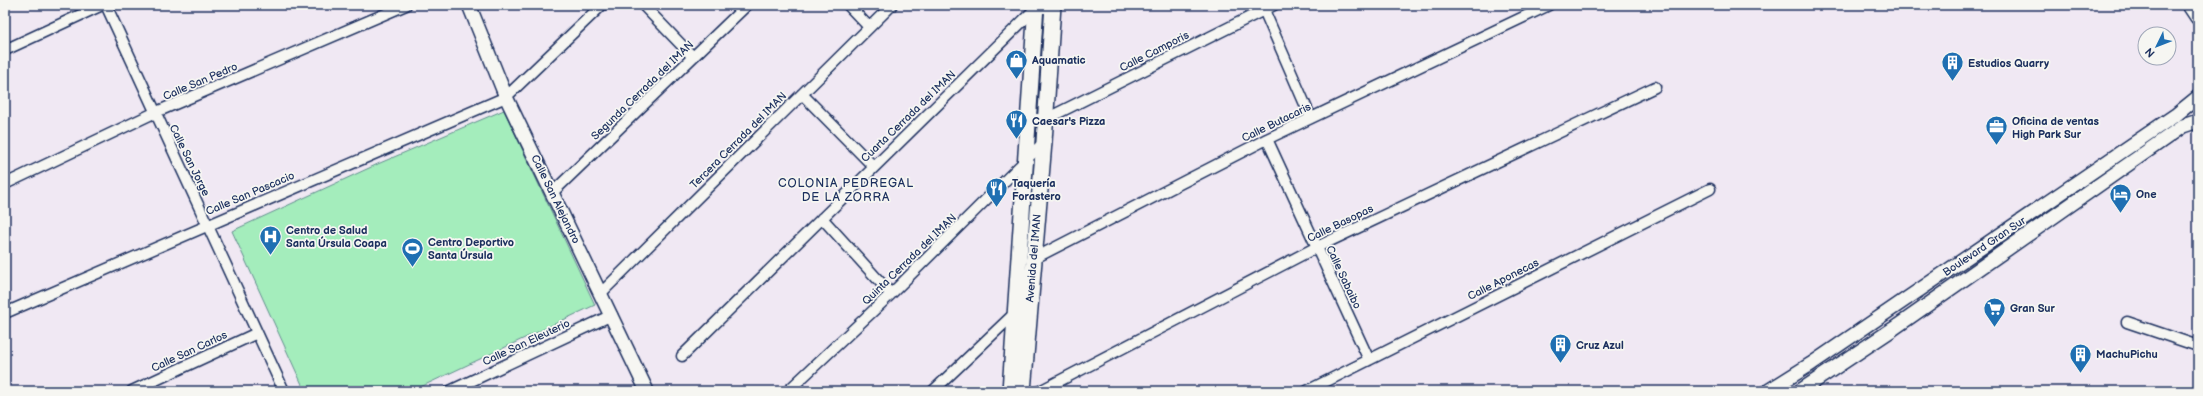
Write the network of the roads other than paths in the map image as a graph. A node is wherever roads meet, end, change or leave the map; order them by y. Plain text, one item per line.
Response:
1 (102, 5) edge
2 (106, 5) edge
3 (406, 5) edge
4 (469, 5) edge
5 (602, 5) edge
6 (643, 5) edge
7 (747, 5) edge
8 (848, 5) edge
9 (892, 5) edge
10 (1274, 5) edge
11 (1549, 5) edge
12 (2190, 5) edge
13 (1036, 7) edge
14 (1053, 7) edge
15 (1264, 10) junction
16 (2198, 17) edge
17 (869, 27) junction
18 (5, 50) edge
19 (693, 57) junction
20 (1655, 87) dead end
21 (802, 94) junction
22 (506, 97) junction
23 (2198, 97) edge
24 (154, 113) junction
25 (1311, 118) junction
26 (1028, 119) junction
27 (1046, 119) junction
28 (2198, 121) edge
29 (1267, 139) junction
30 (1044, 142) junction
31 (1025, 161) junction
32 (873, 166) junction
33 (5, 184) edge
34 (1710, 189) dead end
35 (553, 192) junction
36 (822, 218) junction
37 (207, 224) junction
38 (1317, 247) junction
39 (1033, 259) junction
40 (1962, 261) junction
41 (1017, 267) junction
42 (1950, 269) junction
43 (1971, 274) junction
44 (1959, 283) junction
45 (601, 293) junction
46 (891, 294) junction
47 (5, 313) edge
48 (1021, 314) junction
49 (612, 315) junction
50 (2127, 322) dead end
51 (257, 333) junction
52 (2198, 346) edge
53 (682, 356) dead end
54 (1369, 360) junction
55 (132, 391) edge
56 (284, 391) edge
57 (450, 391) edge
58 (647, 391) edge
59 (788, 391) edge
60 (933, 391) edge
61 (1010, 391) edge
62 (1023, 391) edge
63 (1040, 391) edge
64 (1307, 391) edge
65 (1768, 391) edge
66 (1800, 391) edge

1 - 18 street
2 - 24 street, Calle San Jorge
3 - 24 street, Calle San Pedro
4 - 22 street, Calle San Alejandro
5 - 22 street
6 - 19 street
7 - 19 street, Segunda Cerrada del IMAN
8 - 17 street
9 - 17 street, Tercera Cerrada del IMAN
10 - 15 street, Calle Camporis
11 - 25 street, Calle Butacaris
12 - 16 main road
13 - 14 street
13 - 26 main road, Avenida del IMAN
13 - 32 street, Cuarta Cerrada del IMAN
14 - 27 main road, Avenida del IMAN
15 - 25 street
15 - 27 street, Calle Camporis
17 - 21 street, Tercera Cerrada del IMAN
19 - 35 street, Segunda Cerrada del IMAN
20 - 38 street, Calle Basopas
21 - 32 street
21 - 45 street, Tercera Cerrada del IMAN
22 - 35 street, Calle San Alejandro
22 - 37 street, Calle San Pascacio
23 - 40 street, Boulevard Gran Sur
24 - 33 street, Calle San Pedro
24 - 37 street, Calle San Jorge
25 - 29 street, Calle Butacaris
26 - 27 street
26 - 31 main road, Avenida del IMAN
27 - 30 main road, Avenida del IMAN
28 - 43 street, Boulevard Gran Sur
29 - 38 street, Calle Sabaibo
29 - 39 street, Calle Butacaris
30 - 31 street, Quinta Cerrada del IMAN
30 - 39 main road, Avenida del IMAN
31 - 41 main road, Avenida del IMAN
31 - 46 street, Quinta Cerrada del IMAN
32 - 36 street, Cuarta Cerrada del IMAN
34 - 54 street, Calle Aponecas
35 - 45 street, Calle San Alejandro
36 - 46 street
36 - 53 street, Cuarta Cerrada del IMAN
37 - 47 street, Calle San Pascacio
37 - 51 street, Calle San Jorge
38 - 54 street, Calle Sabaibo
38 - 63 street, Calle Basopas
39 - 41 street, Calle Butacaris
39 - 48 main road, Avenida del IMAN
40 - 42 street, Boulevard Gran Sur
40 - 43 street
41 - 48 main road, Avenida del IMAN
42 - 44 street
42 - 65 street, Boulevard Gran Sur
43 - 44 street, Boulevard Gran Sur
44 - 66 street, Boulevard Gran Sur
45 - 49 street, Calle San Alejandro
46 - 59 street, Quinta Cerrada del IMAN
48 - 60 street
48 - 61 main road, Avenida del IMAN
48 - 62 main road, Avenida del IMAN
49 - 57 street, Calle San Eleuterio
49 - 58 street, Calle San Alejandro
50 - 52 street
51 - 55 street, Calle San Carlos
51 - 56 street, Calle San Jorge
54 - 64 street, Calle Aponecas

